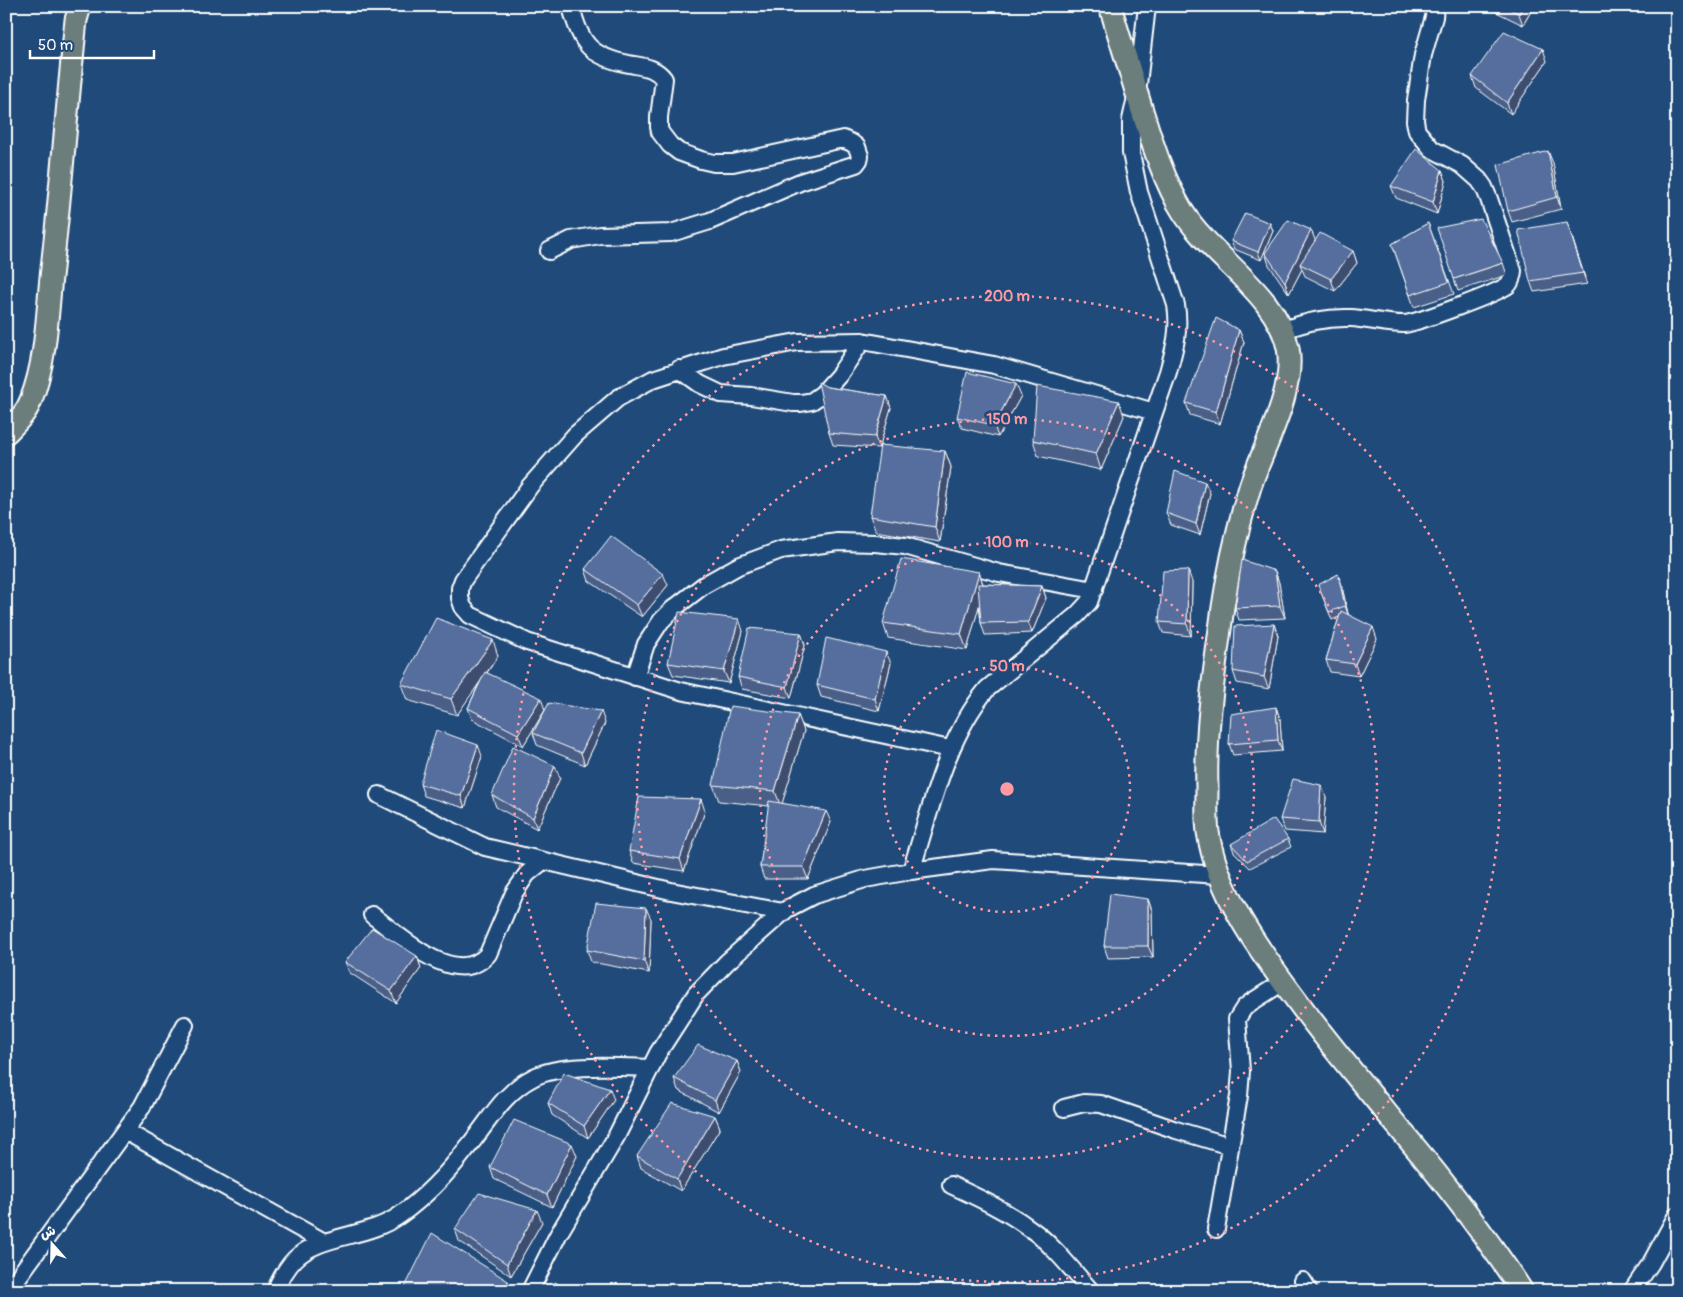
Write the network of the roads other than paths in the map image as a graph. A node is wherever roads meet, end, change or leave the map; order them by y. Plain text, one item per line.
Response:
1 (80, 6) edge
2 (571, 6) edge
3 (1110, 6) edge
4 (1147, 6) edge
5 (1435, 6) edge
6 (1137, 93) junction
7 (549, 251) dead end
8 (1284, 330) junction
9 (862, 341) junction
10 (679, 370) junction
11 (1154, 412) junction
12 (6, 433) edge
13 (1094, 590) junction
14 (635, 677) junction
15 (950, 749) junction
16 (379, 795) dead end
17 (542, 861) junction
18 (911, 871) junction
19 (1219, 875) junction
20 (783, 912) junction
21 (372, 914) dead end
22 (1283, 982) junction
23 (185, 1025) dead end
24 (651, 1068) junction
25 (1064, 1108) dead end
26 (125, 1131) junction
27 (1230, 1146) junction
28 (951, 1185) dead end
29 (1677, 1215) edge
30 (1216, 1228) dead end
31 (324, 1242) junction
32 (8, 1291) edge
33 (275, 1291) edge
34 (530, 1291) edge
35 (1091, 1291) edge
36 (1522, 1291) edge
37 (1632, 1291) edge

1 - 12 main road
2 - 7 street
3 - 6 main road
4 - 6 street
5 - 8 street
6 - 8 main road
6 - 11 street
8 - 19 main road
9 - 10 street
9 - 10 street
9 - 11 street
10 - 14 street
11 - 13 street
13 - 14 street
13 - 15 street
14 - 15 street
15 - 18 street
16 - 17 street
17 - 20 street
17 - 21 street
18 - 19 street
18 - 20 street
19 - 22 main road
20 - 24 street
22 - 27 street
22 - 36 main road
23 - 26 street
24 - 31 street
24 - 34 street
25 - 27 street
26 - 31 street
26 - 32 street
27 - 30 street
28 - 35 street
29 - 37 street
31 - 33 street

